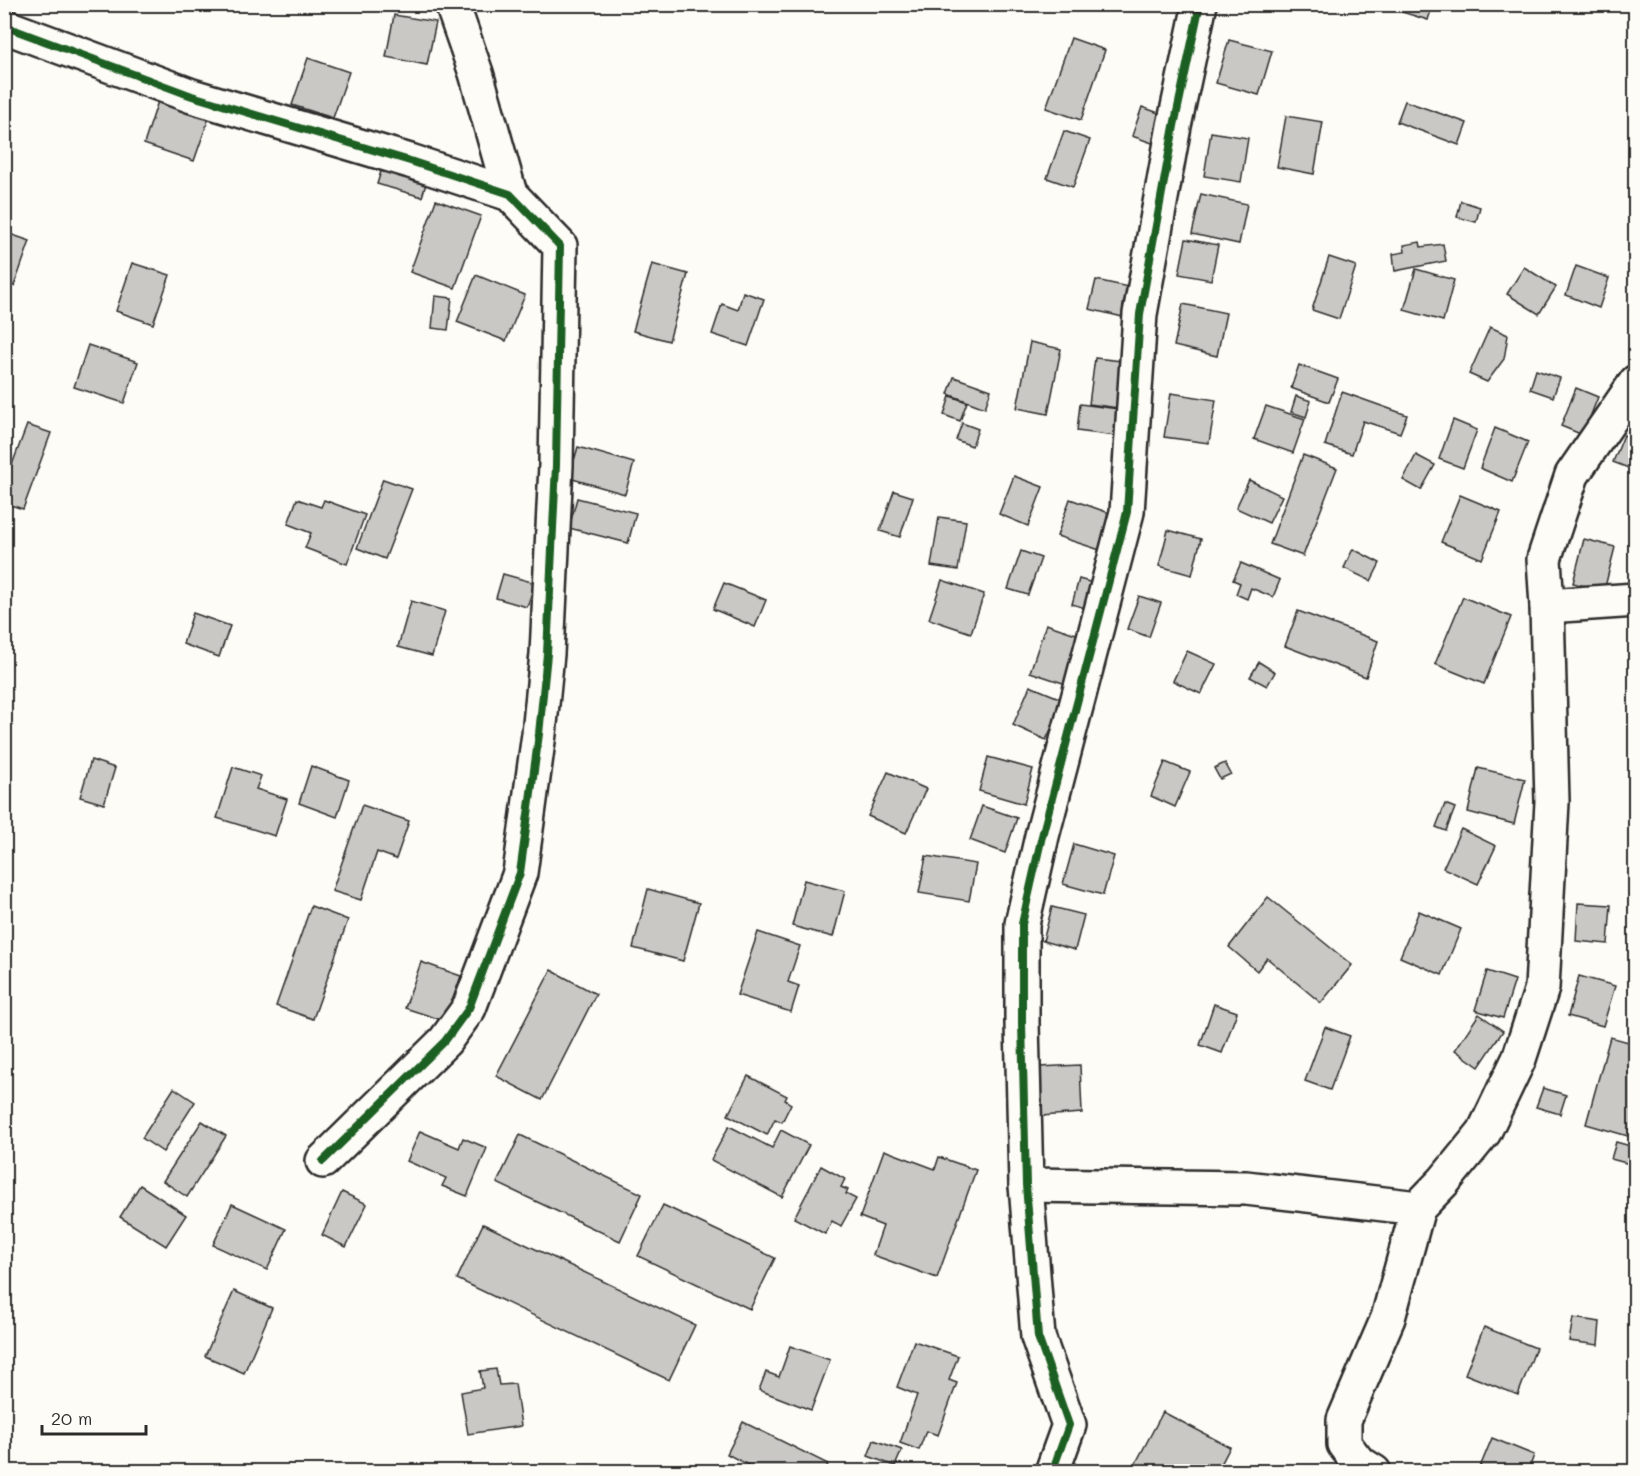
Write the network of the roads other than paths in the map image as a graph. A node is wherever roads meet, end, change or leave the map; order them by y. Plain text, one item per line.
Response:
1 (452, 4) edge
2 (1200, 4) edge
3 (4, 26) edge
4 (510, 194) junction
5 (1635, 382) edge
6 (1635, 600) edge
7 (1547, 606) junction
8 (323, 1161) dead end
9 (1026, 1185) junction
10 (1418, 1208) junction
11 (1052, 1472) edge
12 (1374, 1472) edge

1 - 4 street
2 - 9 street
3 - 4 street
4 - 8 street
5 - 7 street
6 - 7 street
7 - 10 street
9 - 10 street
9 - 11 street
10 - 12 street

